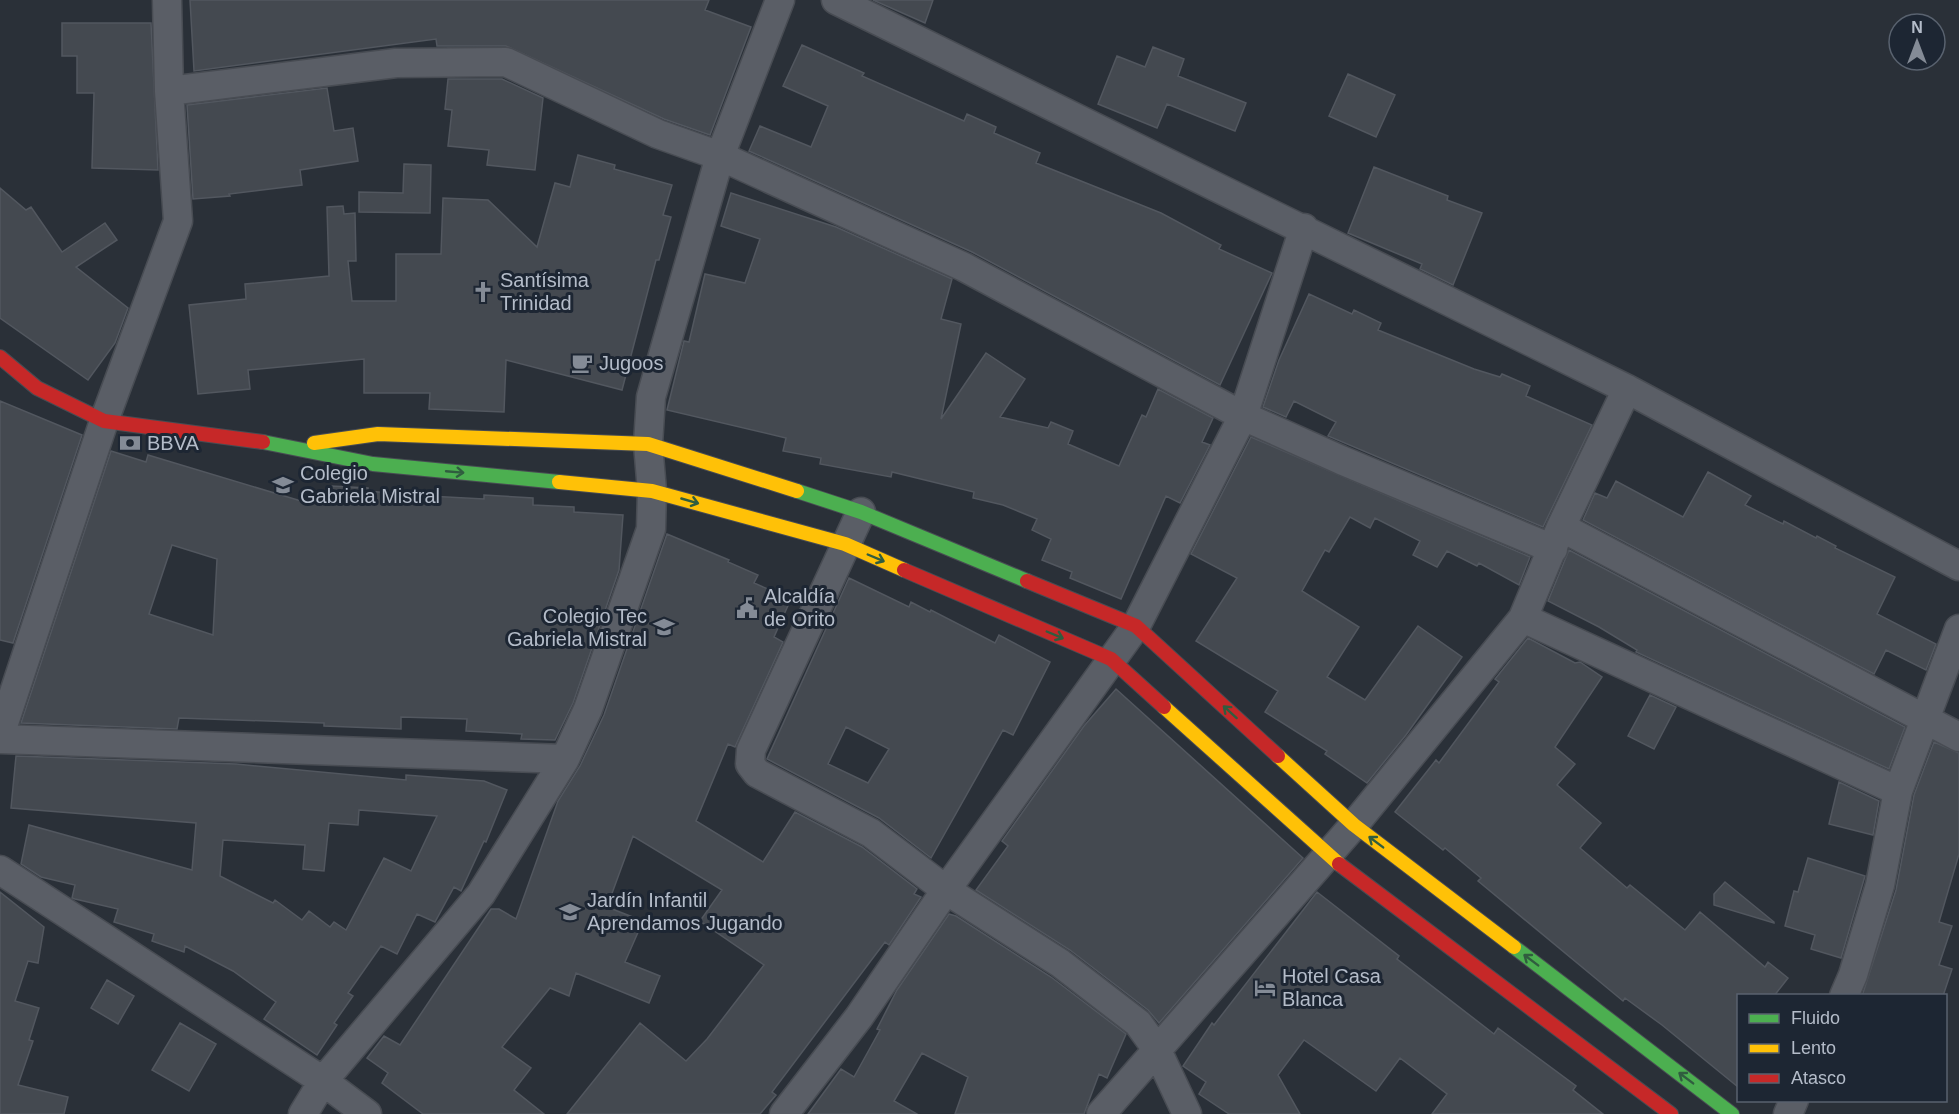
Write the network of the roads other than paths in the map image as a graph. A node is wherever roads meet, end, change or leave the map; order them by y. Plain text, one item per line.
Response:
1 (167, 0) edge
2 (780, 0) edge
3 (836, 0) edge
4 (169, 91) junction
5 (720, 156) junction
6 (1304, 228) junction
7 (0, 357) edge
8 (1627, 389) junction
9 (1243, 416) junction
10 (104, 421) junction
11 (648, 444) junction
12 (294, 446) junction
13 (652, 490) junction
14 (861, 512) junction
15 (1557, 538) junction
16 (845, 544) junction
17 (1959, 566) edge
18 (1523, 618) junction
19 (1136, 626) junction
20 (1959, 629) edge
21 (1111, 659) junction
22 (1926, 719) junction
23 (0, 737) edge
24 (1959, 737) edge
25 (565, 759) junction
26 (1898, 791) junction
27 (1354, 825) junction
28 (1326, 854) junction
29 (0, 870) edge
30 (946, 890) junction
31 (1845, 994) edge
32 (1156, 1048) junction
33 (323, 1081) junction
34 (303, 1114) edge
35 (368, 1114) edge
36 (784, 1114) edge
37 (1101, 1114) edge
38 (1187, 1114) edge
39 (1671, 1114) edge
40 (1732, 1114) edge

1 - 4 street
2 - 5 street
3 - 6 street
4 - 5 street
4 - 10 street
5 - 9 street
5 - 11 street
6 - 8 street
6 - 9 street
7 - 10 main road
8 - 15 street
8 - 17 street
9 - 15 street
9 - 19 street
10 - 12 main road
10 - 23 street
11 - 12 main road
11 - 13 street
11 - 14 main road
12 -> 13 main road
13 -> 16 main road
13 - 25 street
14 - 16 street
14 - 19 main road
15 - 18 street
15 - 22 street
16 -> 21 main road
16 - 30 street
18 - 26 street
18 - 27 street
19 - 21 street
27 -> 19 main road
20 - 22 street
21 - 28 main road
21 - 30 street
22 - 24 street
22 - 26 street
23 - 25 street
25 - 33 street
26 - 31 street
27 - 28 street
40 -> 27 main road
28 - 32 street
28 - 39 main road
29 - 33 street
30 - 32 street
30 - 36 street
32 - 37 street
32 - 38 street
33 - 34 street
33 - 35 street

